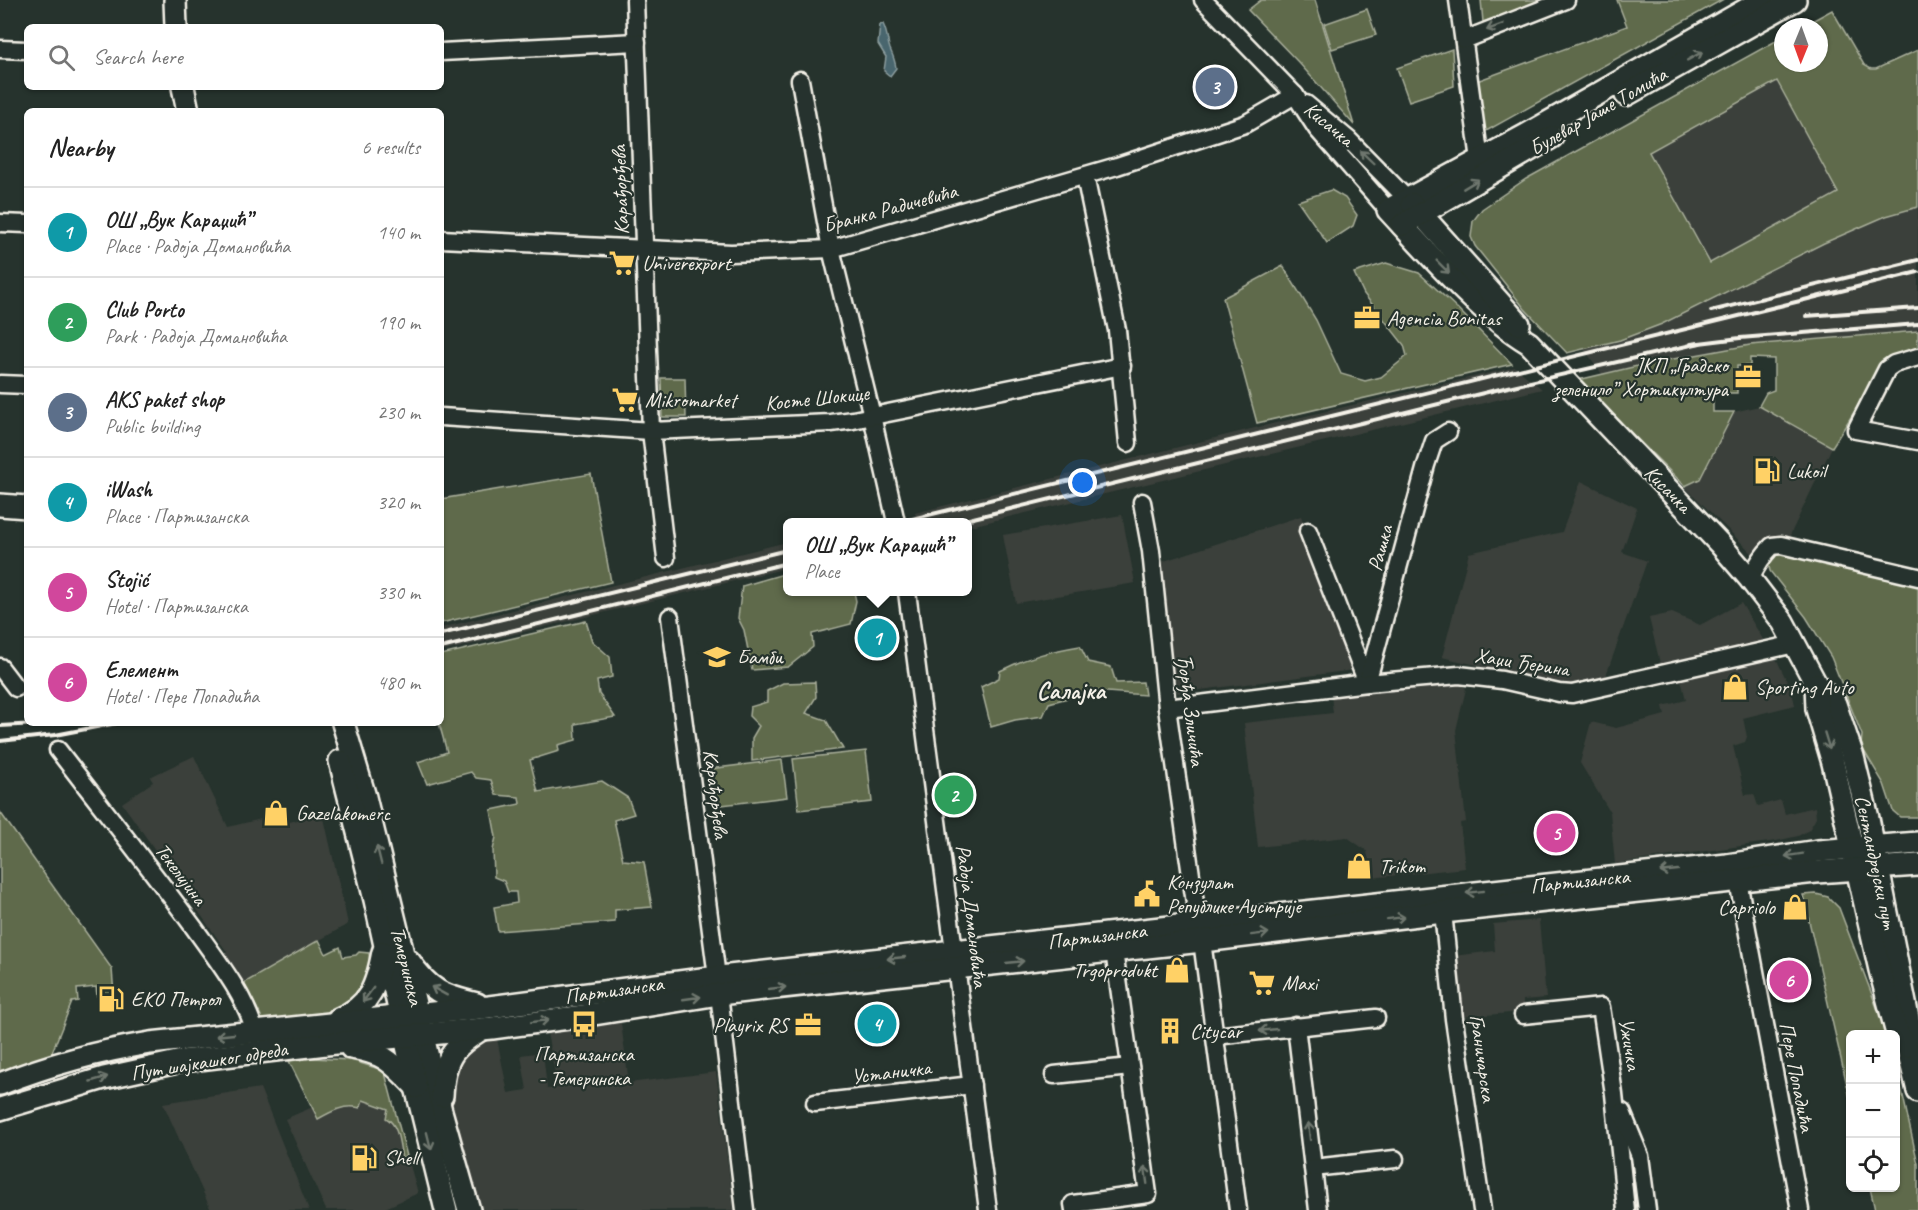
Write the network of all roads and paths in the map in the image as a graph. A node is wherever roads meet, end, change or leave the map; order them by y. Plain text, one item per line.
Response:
1 (175, 0) edge
2 (635, 0) edge
3 (1203, 0) edge
4 (1458, 0) edge
5 (1566, 0) edge
6 (1763, 0) edge
7 (1794, 0) edge
8 (176, 24) edge
9 (1464, 40) junction
10 (637, 42) junction
11 (0, 49) edge
12 (24, 50) edge
13 (444, 52) edge
14 (800, 80) dead end
15 (184, 90) edge
16 (1294, 95) junction
17 (187, 108) edge
18 (1479, 160) junction
19 (1085, 176) junction
20 (1414, 206) junction
21 (1395, 217) junction
22 (0, 223) edge
23 (24, 224) edge
24 (444, 239) edge
25 (645, 248) junction
26 (831, 249) junction
27 (1529, 343) junction
28 (1918, 357) edge
29 (1122, 366) junction
30 (0, 384) edge
31 (24, 385) edge
32 (872, 416) junction
33 (444, 417) edge
34 (651, 431) junction
35 (1448, 432) dead end
36 (1918, 441) edge
37 (1128, 443) dead end
38 (1142, 502) dead end
39 (0, 505) edge
40 (24, 507) edge
41 (895, 518) edge
42 (1308, 531) dead end
43 (666, 558) dead end
44 (1918, 577) edge
45 (1750, 579) junction
46 (908, 596) edge
47 (670, 617) dead end
48 (1795, 644) junction
49 (0, 667) edge
50 (1367, 683) junction
51 (1815, 684) junction
52 (16, 688) dead end
53 (1167, 708) junction
54 (331, 726) edge
55 (344, 726) edge
56 (58, 750) dead end
57 (1918, 843) edge
58 (1874, 847) junction
59 (1852, 848) junction
60 (1918, 866) edge
61 (1878, 868) junction
62 (1856, 869) junction
63 (1738, 881) junction
64 (1443, 912) junction
65 (1199, 932) junction
66 (394, 949) junction
67 (1114, 951) junction
68 (956, 960) junction
69 (718, 986) junction
70 (489, 1007) junction
71 (1523, 1015) dead end
72 (1376, 1018) dead end
73 (411, 1025) junction
74 (1296, 1026) junction
75 (482, 1029) junction
76 (255, 1032) junction
77 (326, 1034) junction
78 (1215, 1036) junction
79 (1908, 1049) junction
80 (1130, 1067) junction
81 (24, 1075) junction
82 (1054, 1075) dead end
83 (0, 1077) edge
84 (0, 1084) edge
85 (972, 1085) junction
86 (416, 1087) junction
87 (1918, 1091) edge
88 (1614, 1094) junction
89 (43, 1096) junction
90 (815, 1103) dead end
91 (0, 1109) edge
92 (441, 1111) junction
93 (0, 1119) edge
94 (1395, 1159) dead end
95 (1313, 1168) junction
96 (446, 1210) edge
97 (470, 1210) edge
98 (745, 1210) edge
99 (988, 1210) edge
100 (1074, 1210) edge
101 (1238, 1210) edge
102 (1318, 1210) edge
103 (1482, 1210) edge
104 (1626, 1210) edge
105 (1647, 1210) edge
106 (1800, 1210) edge

1 - 8 main road
2 - 10 street, Карађорђева
3 - 16 street, Кисачка
4 - 9 street
5 -> 9 street
6 - 18 main road, Булевар Јаше Томића
20 -> 7 main road, Булевар Јаше Томића
9 - 18 street
10 - 13 street
10 - 25 street, Карађорђева
11 - 12 street
14 - 26 street
15 - 17 main road
16 - 19 street, Бранка Радичевића
20 -> 16 street, Кисачка
16 - 21 street, Кисачка
18 - 20 main road, Булевар Јаше Томића
19 - 26 street, Бранка Радичевића
19 - 29 street
20 - 21 main road, Булевар Јаше Томића
20 - 27 main road, Кисачка
21 -> 27 main road, Кисачка
22 - 23 street
24 - 25 street, Бранка Радичевића
25 - 26 street, Бранка Радичевића
25 - 34 street, Карађорђева
26 - 32 street
27 - 45 main road, Кисачка
28 - 36 street
29 - 32 street, Косте Шокице
29 - 37 street
30 - 31 street
32 - 34 street, Косте Шокице
32 - 41 street
33 - 34 street, Косте Шокице
34 - 43 street, Карађорђева
35 - 50 street, Рашка
38 - 53 street, Ђорђа Зличића
39 - 40 main road
42 - 50 street
44 - 45 street
45 - 48 main road, Кисачка
46 - 68 street, Радоја Домановића
47 - 69 street, Карађорђева
48 - 50 street, Хаџи Ђерина
48 - 51 main road, Сентандрејски пут
49 - 52 street
50 - 53 street, Хаџи Ђерина
51 - 58 main road, Сентандрејски пут
51 -> 59 main road, Сентандрејски пут
53 - 65 street, Ђорђа Зличића
54 - 66 main road, Темеринска
66 -> 55 main road, Темеринска
56 - 76 street, Текелијина
57 - 58 main road, Партизанска
58 - 59 main road, Партизанска
58 - 61 main road, Сентандрејски пут
59 - 62 main road, Сентандрејски пут
59 -> 65 main road, Партизанска
60 - 61 main road, Партизанска
61 - 62 main road, Партизанска
61 - 79 main road, Сентандрејски пут
62 - 63 main road, Партизанска
62 - 79 main road, Сентандрејски пут
63 - 64 main road, Партизанска
63 - 106 street, Пере Попадића
65 -> 64 main road, Партизанска
64 - 103 street, Граничарска
65 - 67 main road, Партизанска
65 - 68 main road, Партизанска
65 - 78 street, Ђорђа Зличића
70 -> 66 main road
66 - 73 main road, Темеринска
66 -> 77 main road
68 -> 67 main road, Партизанска
67 - 80 street
68 - 69 main road, Партизанска
68 - 85 street, Радоја Домановића
69 - 70 main road, Партизанска
75 -> 69 main road, Партизанска
69 - 98 street, Карађорђева
70 - 73 main road, Партизанска
71 - 88 street, Ужичка
72 - 74 street
73 - 75 main road, Партизанска
73 - 77 main road, Пут шајкашког одреда
73 - 86 main road, Темеринска
73 - 92 main road, Темеринска
74 -> 78 street
95 -> 74 street
75 - 92 main road
76 - 77 main road, Пут шајкашког одреда
76 -> 81 main road, Пут шајкашког одреда
77 - 86 main road
89 -> 77 main road, Пут шајкашког одреда
78 - 101 street, Ђорђа Зличића
79 - 87 main road, Сентандрејски пут
80 - 82 street
100 -> 80 street
81 - 83 main road
81 - 84 main road, Пут шајкашког одреда
85 - 90 street, Устаничка
85 - 99 street, Радоја Домановића
86 -> 96 main road, Темеринска
88 - 104 street, Ужичка
88 - 105 street, Ужичка
89 - 91 main road, Пут шајкашког одреда
89 - 93 main road
92 - 97 main road, Темеринска
94 - 95 street
95 - 102 street

